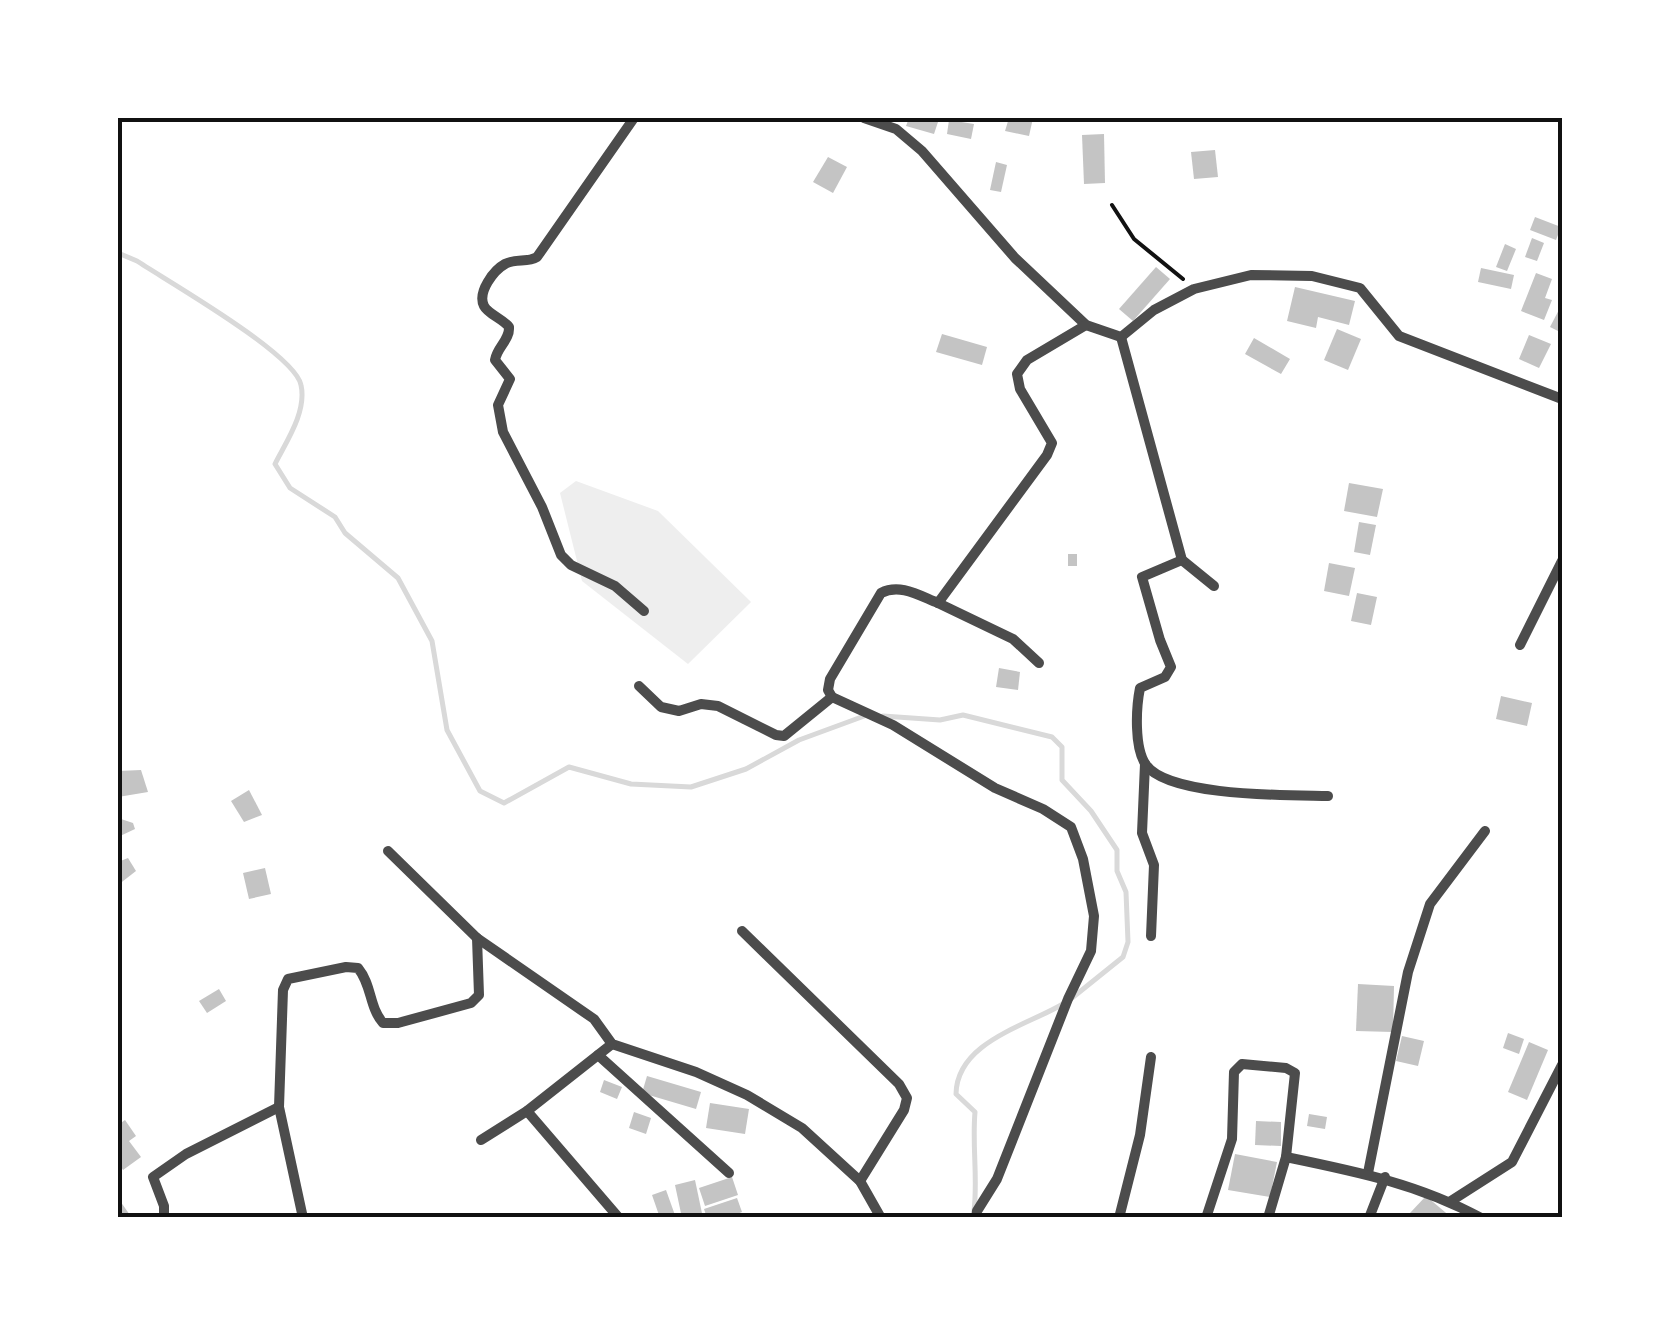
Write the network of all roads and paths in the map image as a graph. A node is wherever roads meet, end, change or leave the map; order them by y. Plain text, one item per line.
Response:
1 (634, 118) edge
2 (864, 118) edge
3 (1112, 205) dead end
4 (1194, 289) junction
5 (1086, 324) junction
6 (1121, 338) junction
7 (1562, 399) edge
8 (1182, 560) junction
9 (1562, 562) edge
10 (1214, 586) dead end
11 (938, 603) junction
12 (644, 611) dead end
13 (1520, 645) dead end
14 (1039, 662) dead end
15 (639, 686) dead end
16 (832, 697) junction
17 (1145, 764) junction
18 (1328, 796) dead end
19 (1485, 831) dead end
20 (388, 852) dead end
21 (742, 931) dead end
22 (1151, 936) dead end
23 (477, 938) junction
24 (612, 1044) junction
25 (598, 1055) junction
26 (1151, 1058) dead end
27 (1562, 1065) edge
28 (280, 1107) junction
29 (528, 1111) junction
30 (481, 1140) dead end
31 (1286, 1157) junction
32 (730, 1173) dead end
33 (1368, 1174) junction
34 (1385, 1178) junction
35 (860, 1181) junction
36 (1451, 1201) junction
37 (164, 1218) edge
38 (303, 1218) edge
39 (619, 1218) edge
40 (881, 1218) edge
41 (976, 1218) edge
42 (1119, 1218) edge
43 (1206, 1218) edge
44 (1268, 1218) edge
45 (1369, 1218) edge
46 (1481, 1218) edge

1 - 12 street
2 - 5 street
3 - 4 path
4 - 6 street
4 - 7 street
5 - 6 street
5 - 11 street
6 - 8 street
8 - 10 street
8 - 17 street
9 - 13 street
11 - 14 street
11 - 16 street
15 - 16 street
16 - 41 street
17 - 18 street
17 - 22 street
19 - 33 street
20 - 23 street
21 - 35 street
23 - 24 street
23 - 28 street
24 - 25 street
24 - 35 street
25 - 29 street
25 - 32 street
26 - 42 street
27 - 36 street
28 - 37 street
28 - 38 street
29 - 30 street
29 - 39 street
31 - 33 street
31 - 43 street
31 - 44 street
33 - 34 street
34 - 36 street
34 - 45 street
35 - 40 street
36 - 46 street

